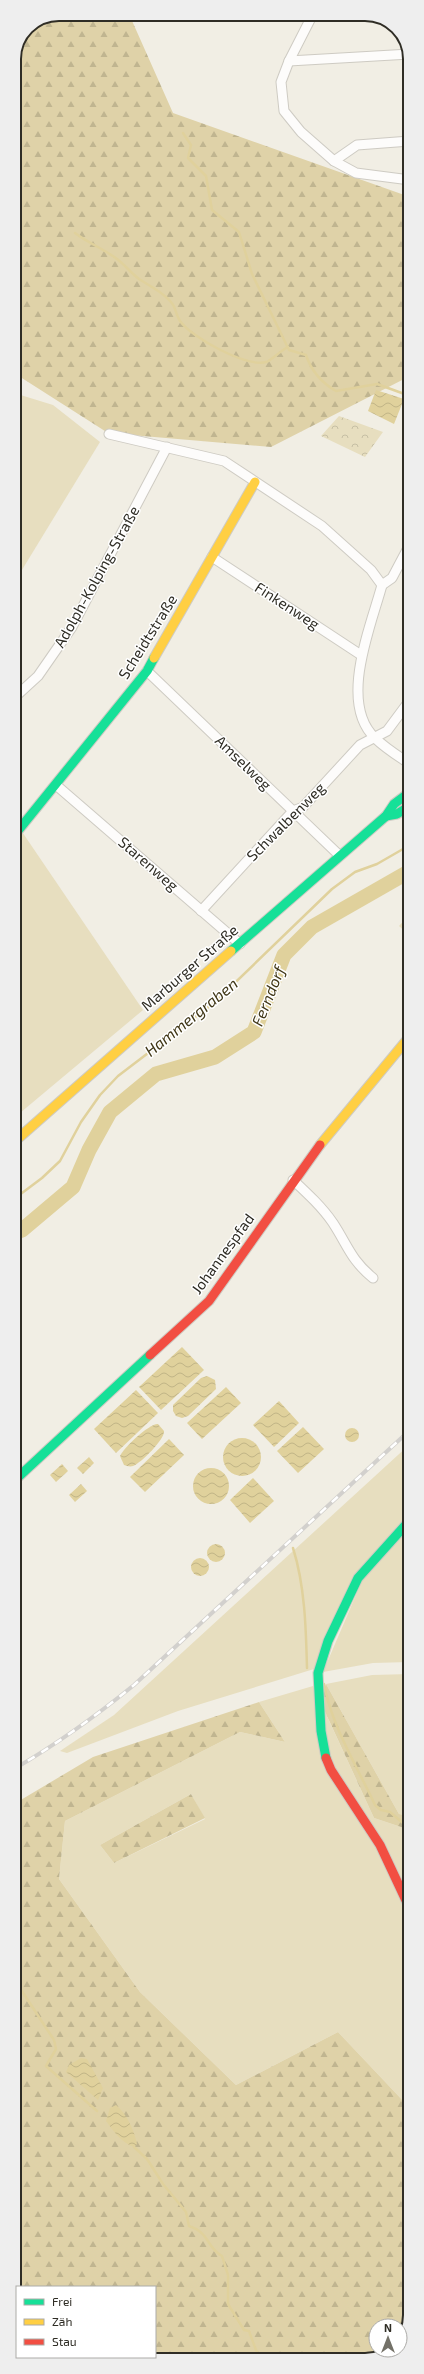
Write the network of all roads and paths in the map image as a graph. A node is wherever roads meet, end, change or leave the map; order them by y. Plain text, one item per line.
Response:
1 (309, 21) edge
2 (403, 54) edge
3 (289, 61) junction
4 (403, 142) edge
5 (334, 161) junction
6 (403, 179) edge
7 (109, 434) dead end
8 (167, 447) junction
9 (255, 482) junction
10 (212, 557) junction
11 (403, 557) edge
12 (382, 585) junction
13 (361, 655) junction
14 (147, 671) junction
15 (21, 692) edge
16 (403, 709) edge
17 (374, 738) junction
18 (403, 759) edge
19 (56, 785) junction
20 (403, 797) edge
21 (403, 810) edge
22 (293, 811) junction
23 (386, 816) junction
24 (21, 827) edge
25 (339, 855) junction
26 (201, 911) junction
27 (240, 944) junction
28 (403, 1044) edge
29 (21, 1136) edge
30 (293, 1180) junction
31 (373, 1278) dead end
32 (21, 1475) edge
33 (403, 1528) edge
34 (403, 1894) edge

1 - 3 street
2 - 3 street
3 - 5 street
4 - 5 street
5 - 6 street
7 - 8 street
8 - 9 street
8 - 15 street, Adolph-Kolping-Straße
9 - 10 street, Scheidtstraße
9 - 12 street
10 - 13 street, Finkenweg
10 - 14 street, Scheidtstraße
11 - 12 street
12 - 13 street
13 - 17 street
14 - 19 street, Scheidtstraße
14 - 22 street, Amselweg
16 - 17 street, Schwalbenweg
17 - 18 street
17 - 22 street, Schwalbenweg
19 - 24 street, Scheidtstraße
19 - 26 street, Starenweg
20 - 23 street, Marburger Straße
21 - 23 street, Marburger Straße
22 - 25 street, Amselweg
22 - 26 street, Schwalbenweg
23 - 25 street, Marburger Straße
25 - 27 street, Marburger Straße
26 - 27 street, Starenweg
27 - 29 street, Marburger Straße
28 - 30 street, Johannespfad
30 - 31 street
30 - 32 street, Johannespfad
33 - 34 street

